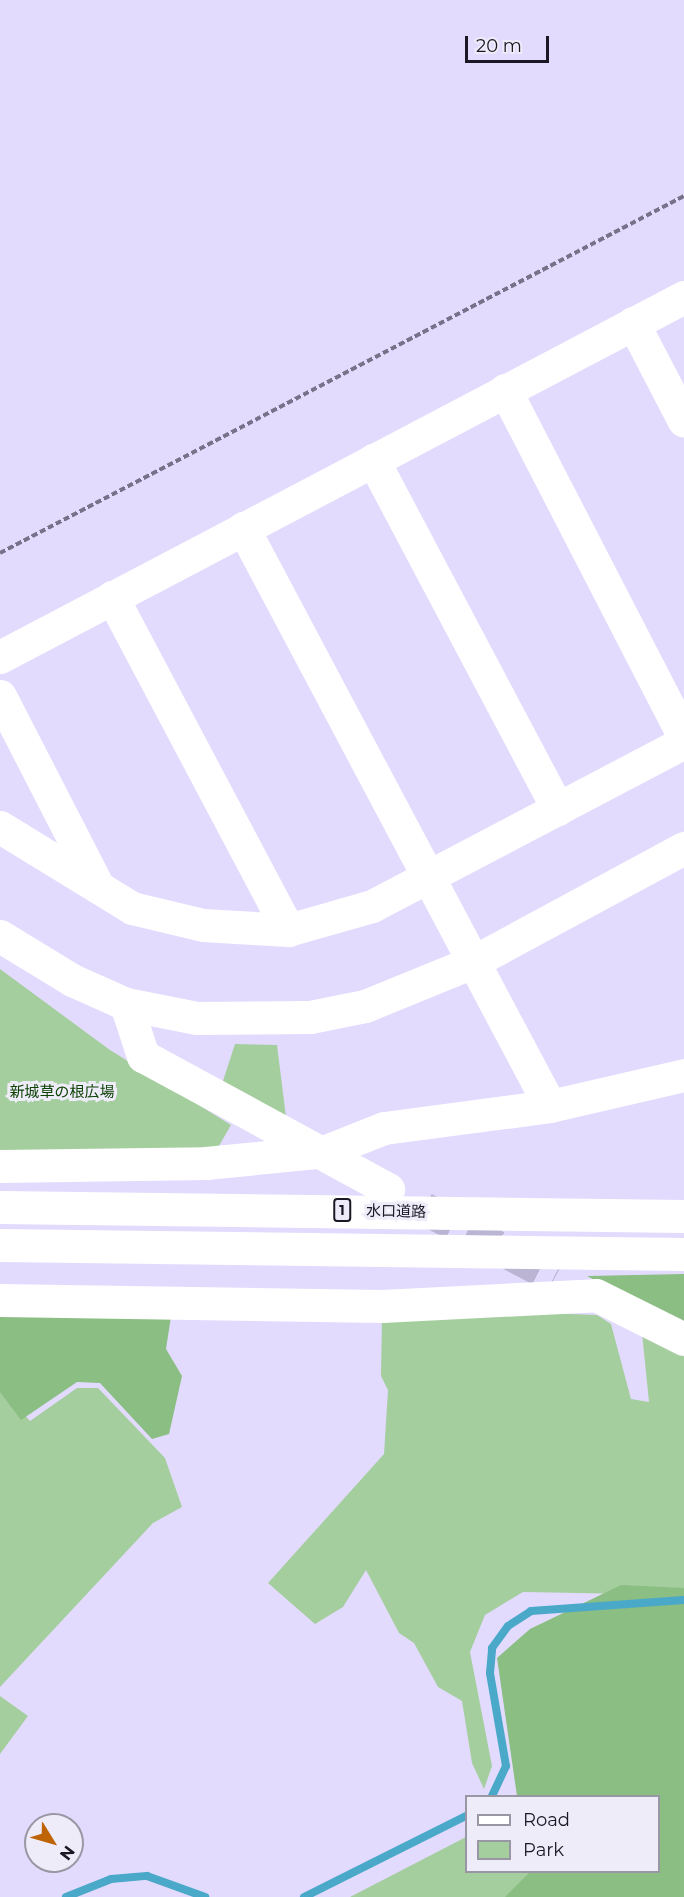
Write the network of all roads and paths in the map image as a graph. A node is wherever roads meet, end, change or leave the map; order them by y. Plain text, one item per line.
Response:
1 (684, 196) edge
2 (684, 297) edge
3 (633, 324) junction
4 (505, 390) junction
5 (684, 421) edge
6 (373, 460) junction
7 (243, 528) junction
8 (0, 553) edge
9 (112, 597) junction
10 (0, 657) edge
11 (0, 696) edge
12 (684, 737) edge
13 (684, 742) edge
14 (558, 809) junction
15 (0, 827) edge
16 (684, 848) edge
17 (429, 878) junction
18 (97, 885) junction
19 (288, 930) junction
20 (0, 936) edge
21 (473, 962) junction
22 (126, 1004) junction
23 (684, 1075) edge
24 (550, 1106) junction
25 (326, 1151) junction
26 (0, 1166) edge
27 (388, 1189) dead end
28 (0, 1207) edge
29 (684, 1216) edge
30 (0, 1245) edge
31 (684, 1254) edge
32 (0, 1300) edge
33 (684, 1339) edge

1 - 8 path
2 - 3 main road
3 - 4 main road
3 - 5 main road
4 - 6 main road
4 - 12 main road
6 - 7 main road
6 - 14 main road
7 - 9 main road
7 - 17 main road
9 - 10 main road
9 - 19 main road
11 - 18 main road
13 - 14 main road
14 - 17 main road
15 - 18 main road
16 - 21 main road
17 - 19 main road
17 - 21 main road
18 - 19 main road
20 - 22 main road
21 - 22 main road
21 - 24 main road
22 - 25 main road
23 - 24 main road
24 - 25 main road
25 - 26 main road
25 - 27 main road
28 - 29 main road, 水口道路 / 1
30 - 31 main road
32 - 33 main road

